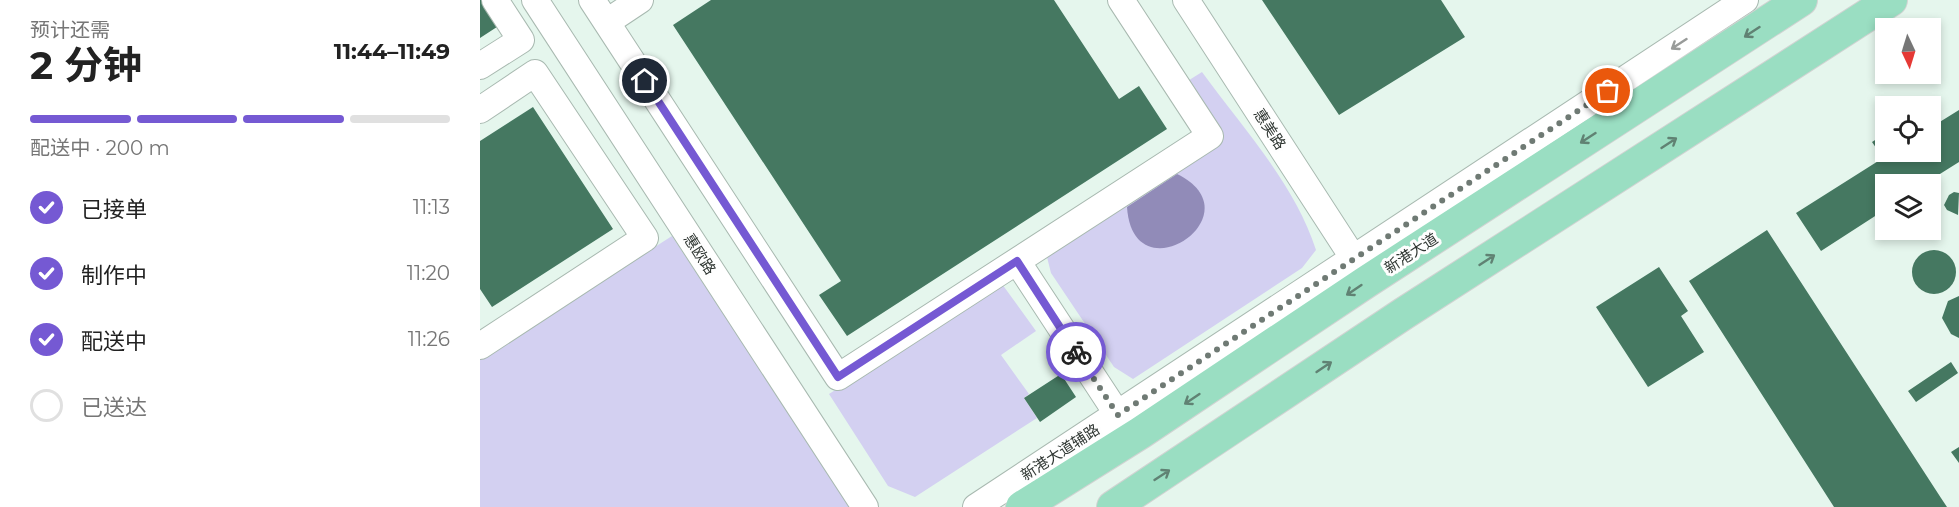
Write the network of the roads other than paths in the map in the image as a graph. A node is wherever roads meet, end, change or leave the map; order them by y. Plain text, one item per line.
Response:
1 (495, 0) edge
2 (535, 0) edge
3 (592, 0) edge
4 (640, 0) edge
5 (1121, 0) edge
6 (1186, 0) edge
7 (1745, 0) edge
8 (1801, 0) edge
9 (1891, 0) edge
10 (607, 22) junction
11 (480, 66) edge
12 (480, 110) edge
13 (1354, 259) junction
14 (1017, 261) junction
15 (482, 341) edge
16 (1118, 415) junction
17 (865, 507) edge
18 (976, 507) edge
19 (1022, 507) edge
20 (1113, 507) edge

1 - 11 street
2 - 17 street, 惠欧路
3 - 10 street
4 - 10 street
5 - 14 street
6 - 13 street, 惠美路
7 -> 13 street, 新港大道辅路
8 -> 19 main road, 新港大道
20 -> 9 main road
10 - 14 street
12 - 15 street
13 - 16 street, 新港大道辅路
14 - 16 street
16 - 18 street, 新港大道辅路

